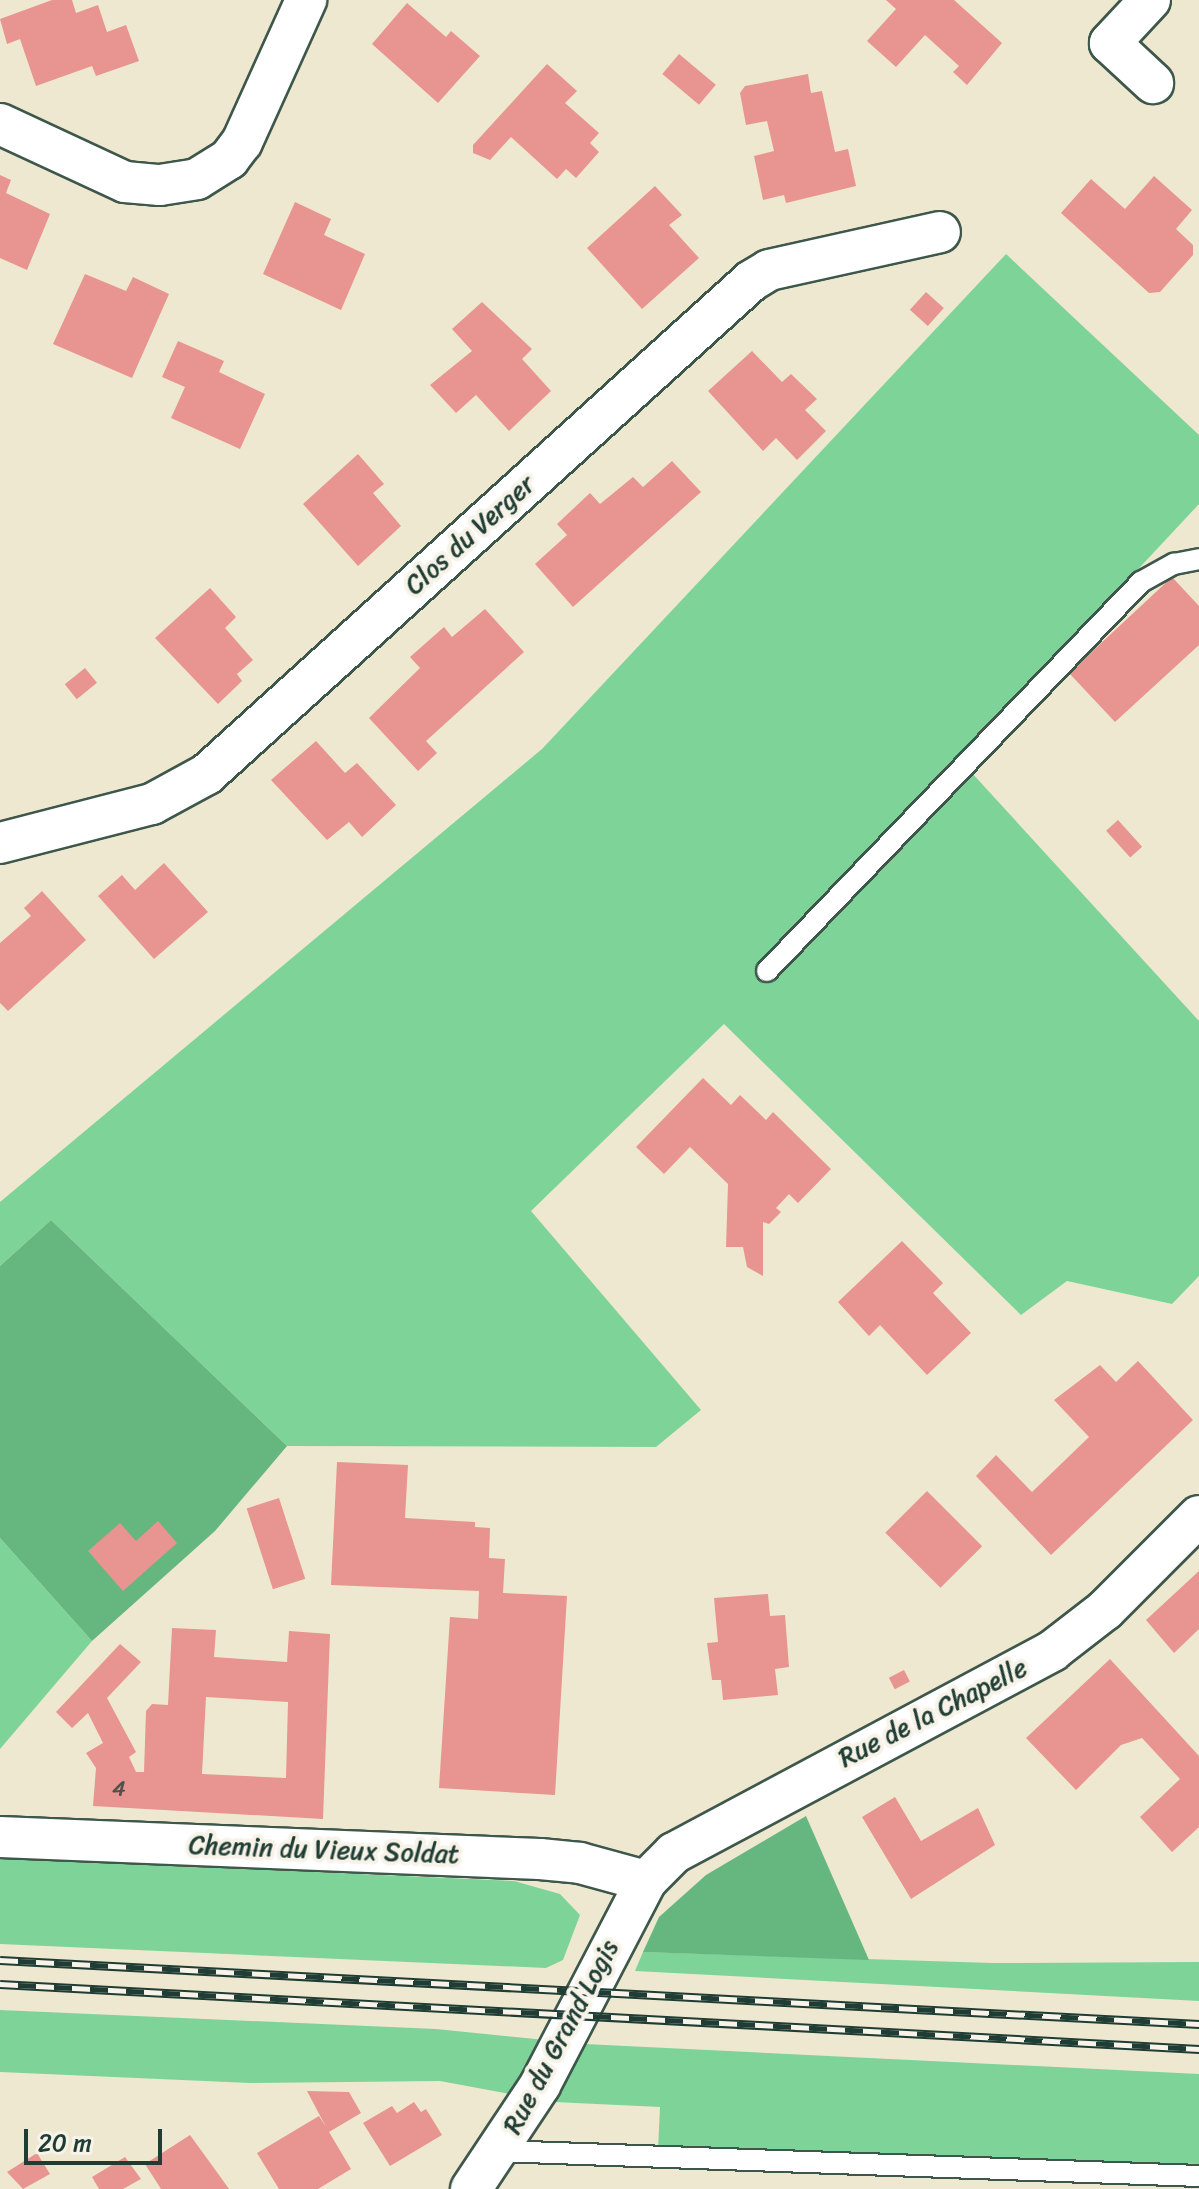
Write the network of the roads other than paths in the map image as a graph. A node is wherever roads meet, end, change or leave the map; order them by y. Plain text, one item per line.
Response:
1 (306, 0) edge
2 (1150, 0) edge
3 (1153, 83) dead end
4 (0, 124) edge
5 (940, 232) dead end
6 (1199, 559) edge
7 (0, 843) edge
8 (767, 971) dead end
9 (1199, 1516) edge
10 (0, 1837) edge
11 (646, 1881) junction
12 (498, 2151) junction
13 (1199, 2176) edge
14 (471, 2189) edge

1 - 4 street
2 - 3 street
5 - 7 street, Clos du Verger
6 - 8 lane
9 - 11 street, Rue de la Chapelle
10 - 11 street, Chemin du Vieux Soldat
11 - 12 street, Rue du Grand Logis
12 - 13 lane
12 - 14 street, Rue du Grand Logis

